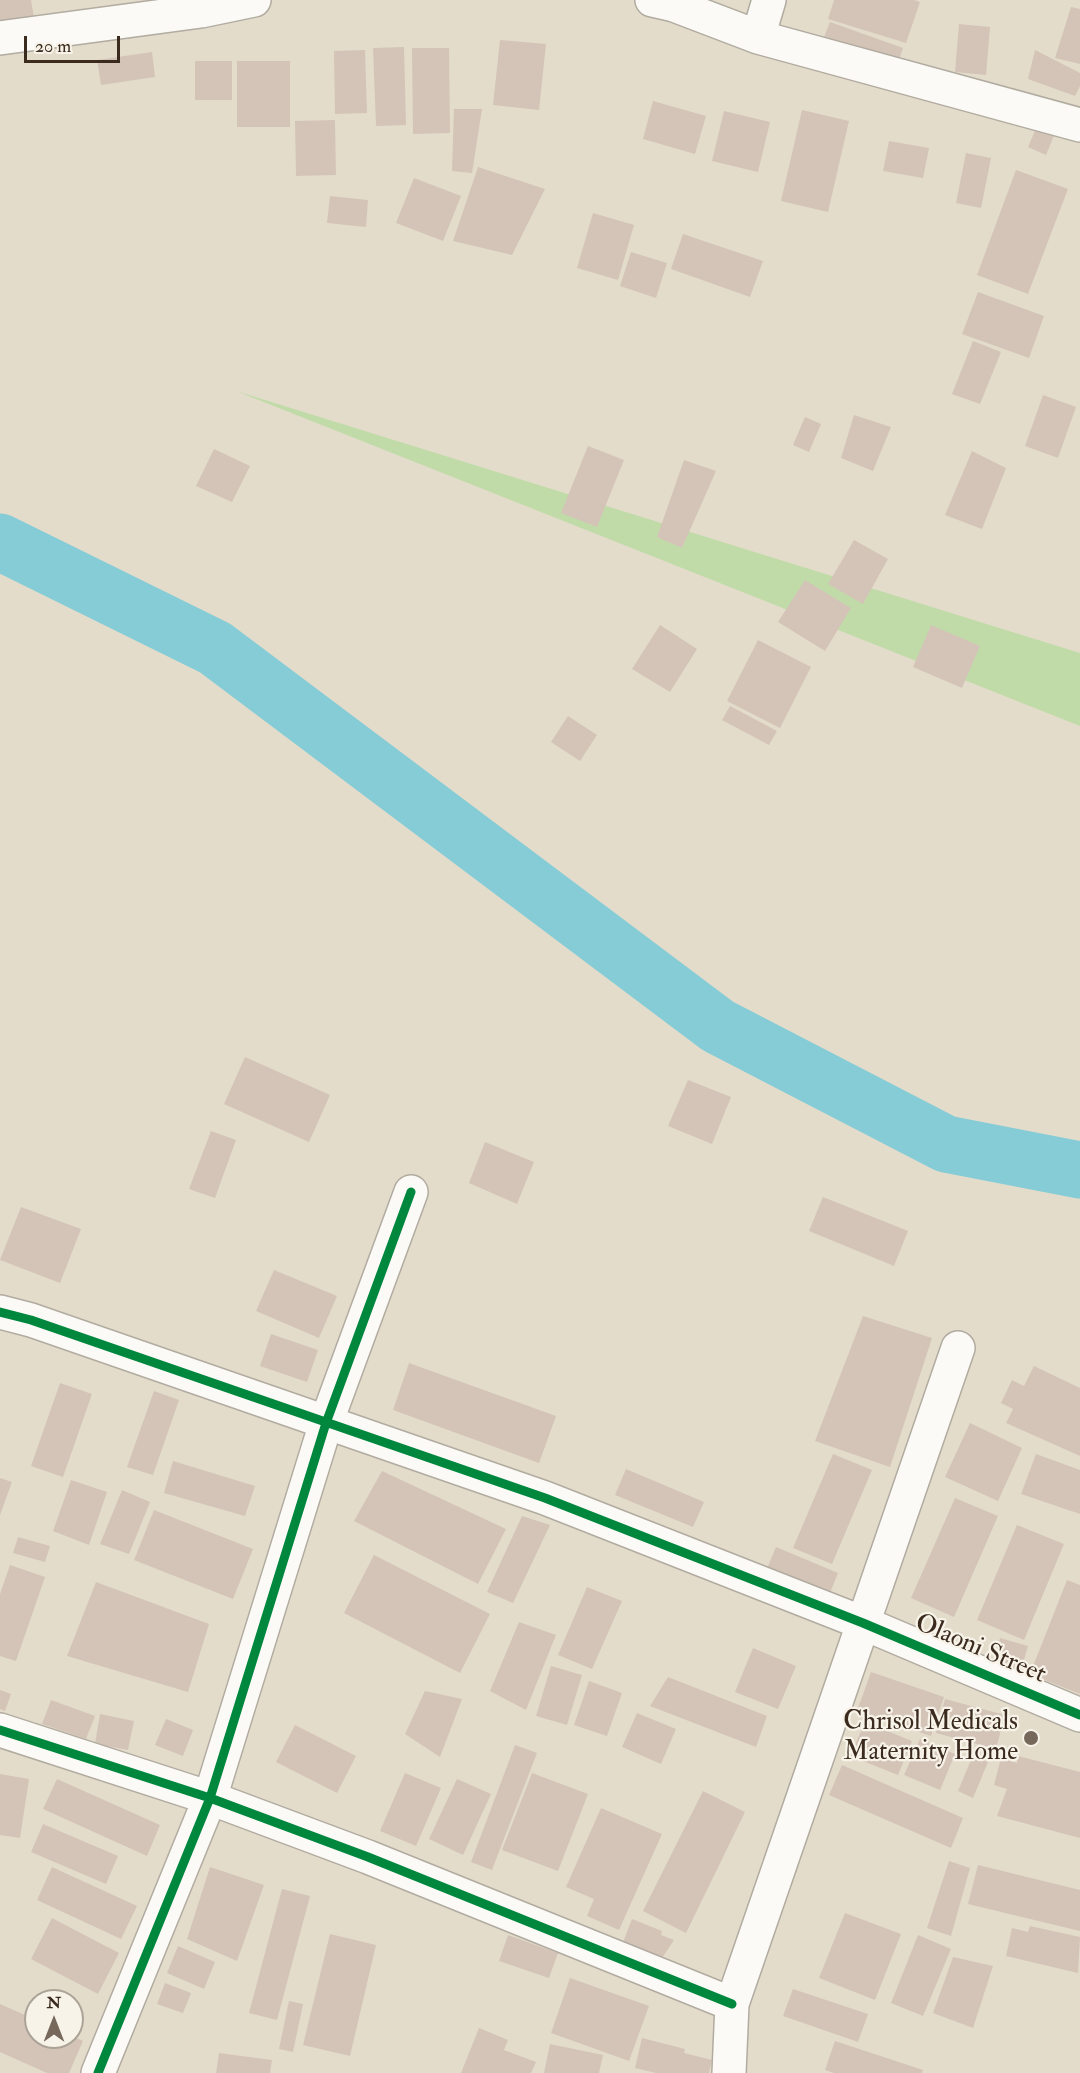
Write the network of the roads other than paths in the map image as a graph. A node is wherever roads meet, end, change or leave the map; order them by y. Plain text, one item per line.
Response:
1 (254, 0) edge
2 (652, 0) edge
3 (769, 0) edge
4 (758, 37) junction
5 (0, 38) edge
6 (1080, 125) edge
7 (411, 1192) dead end
8 (0, 1312) edge
9 (958, 1348) dead end
10 (326, 1423) junction
11 (863, 1623) junction
12 (1080, 1715) edge
13 (0, 1730) edge
14 (210, 1798) junction
15 (732, 2004) junction
16 (98, 2073) edge
17 (729, 2073) edge

1 - 5 street
2 - 4 street
3 - 4 street
4 - 6 street
7 - 10 street
8 - 10 street, Olaoni Street
9 - 11 street
10 - 11 street, Olaoni Street
10 - 14 street
11 - 12 street, Olaoni Street
11 - 15 street
13 - 14 street
14 - 15 street
14 - 16 street
15 - 17 street

